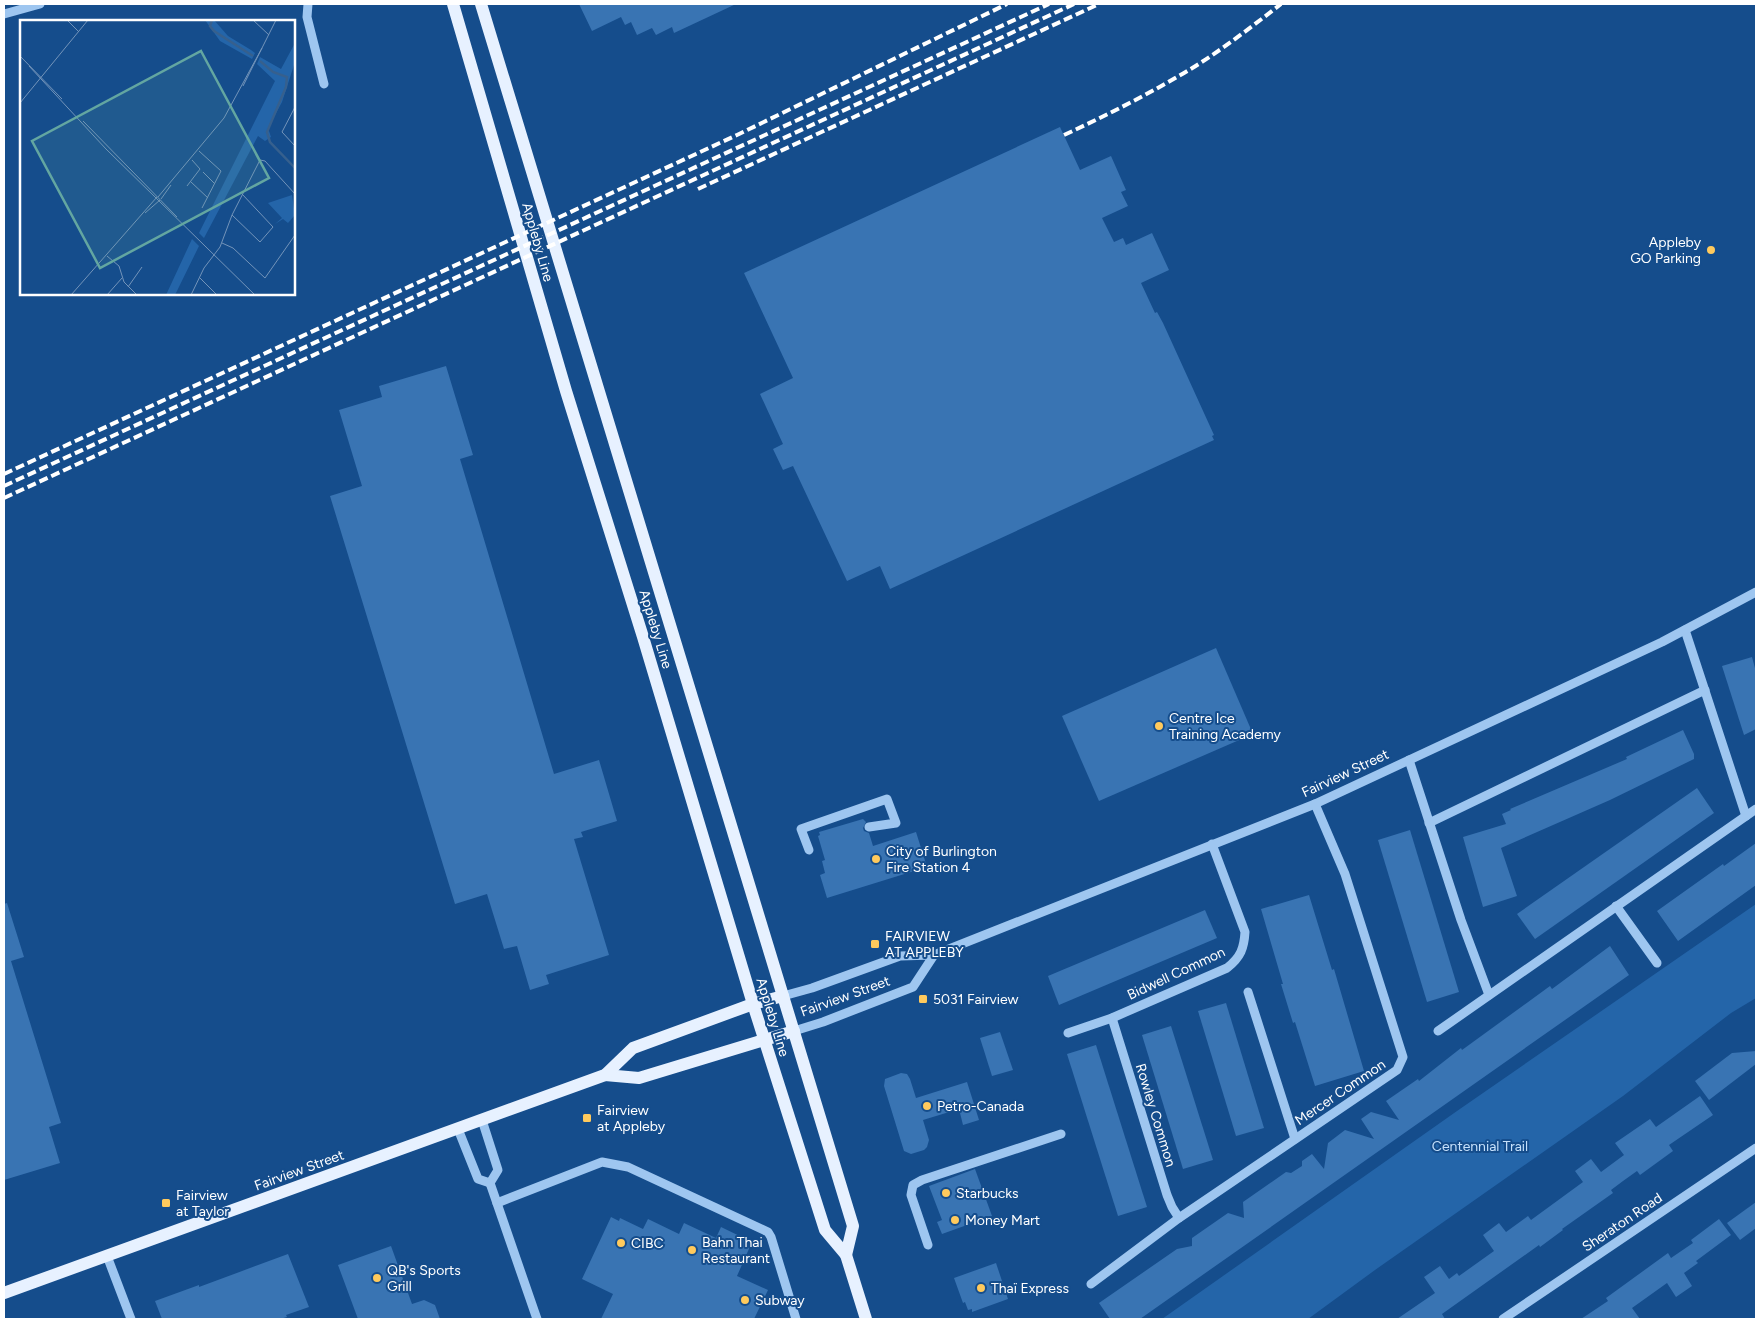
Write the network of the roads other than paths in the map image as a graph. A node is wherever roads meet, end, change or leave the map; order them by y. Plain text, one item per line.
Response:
1 (40, 4) edge
2 (308, 4) edge
3 (453, 4) edge
4 (482, 4) edge
5 (4, 14) edge
6 (324, 84) dead end
7 (1756, 592) edge
8 (1685, 630) junction
9 (1704, 690) junction
10 (1409, 760) junction
11 (1315, 804) junction
12 (1756, 808) edge
13 (1746, 816) junction
14 (1429, 823) junction
15 (869, 827) dead end
16 (1212, 844) junction
17 (809, 850) dead end
18 (1616, 906) junction
19 (934, 955) junction
20 (1657, 963) dead end
21 (1248, 992) dead end
22 (1488, 995) junction
23 (783, 996) junction
24 (752, 1004) junction
25 (1112, 1018) junction
26 (1438, 1030) dead end
27 (794, 1031) junction
28 (1068, 1033) dead end
29 (764, 1039) junction
30 (605, 1075) junction
31 (482, 1120) junction
32 (458, 1129) junction
33 (1061, 1134) dead end
34 (1295, 1139) junction
35 (1756, 1148) edge
36 (490, 1183) junction
37 (497, 1203) junction
38 (1179, 1218) junction
39 (928, 1245) dead end
40 (846, 1255) junction
41 (107, 1256) junction
42 (1091, 1284) dead end
43 (4, 1293) edge
44 (131, 1319) edge
45 (537, 1319) edge
46 (796, 1319) edge
47 (866, 1319) edge
48 (1504, 1319) edge

1 - 5 street
2 - 6 street
3 - 24 main road, Appleby Line
4 - 23 main road, Appleby Line
7 - 8 street, Fairview Street
8 - 9 street
8 - 10 street, Fairview Street
9 - 13 street
9 - 14 street
10 - 11 street, Fairview Street
10 - 14 street
11 - 16 street, Fairview Street
11 - 34 street, Mercer Common
12 - 13 street
13 - 18 street
14 - 22 street
15 - 17 street
16 - 19 street, Fairview Street
16 - 25 street, Bidwell Common
18 - 20 street
18 - 22 street
19 - 23 street, Fairview Street
19 - 27 street, Fairview Street
21 - 34 street
22 - 26 street
23 - 24 main road, Fairview Street
23 - 27 main road, Appleby Line
24 - 29 main road, Appleby Line
24 - 30 main road, Fairview Street
25 - 28 street, Bidwell Common
25 - 38 street, Rowley Common
27 - 29 main road, Fairview Street
27 - 40 main road, Appleby Line
29 - 30 main road, Fairview Street
29 - 40 main road, Appleby Line
30 - 31 main road, Fairview Street
31 - 32 main road, Fairview Street
31 - 36 street
32 - 36 street
32 - 41 main road, Fairview Street
33 - 39 street
34 - 38 street, Mercer Common
35 - 48 street, Sheraton Road
36 - 37 street
37 - 45 street
37 - 46 street
38 - 42 street, Mercer Common
40 - 47 main road, Appleby Line
41 - 43 main road, Fairview Street
41 - 44 street

